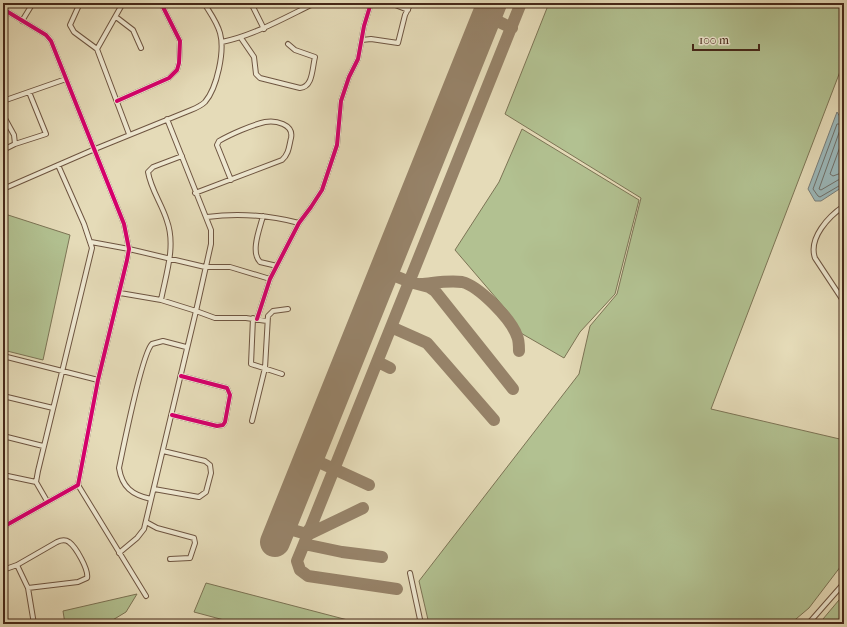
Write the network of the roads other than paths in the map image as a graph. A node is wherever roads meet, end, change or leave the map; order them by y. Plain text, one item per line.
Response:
1 (33, 3) edge
2 (80, 3) edge
3 (123, 3) edge
4 (161, 3) edge
5 (204, 3) edge
6 (250, 3) edge
7 (314, 3) edge
8 (371, 3) edge
9 (390, 3) edge
10 (412, 3) edge
11 (3, 9) edge
12 (408, 10) junction
13 (116, 17) junction
14 (22, 21) junction
15 (264, 29) junction
16 (241, 38) junction
17 (362, 40) junction
18 (222, 42) junction
19 (288, 44) dead end
20 (140, 48) dead end
21 (97, 49) junction
22 (66, 79) junction
23 (29, 92) junction
24 (3, 101) edge
25 (117, 101) junction
26 (3, 115) edge
27 (167, 119) junction
28 (129, 134) junction
29 (15, 144) junction
30 (95, 149) junction
31 (3, 150) edge
32 (182, 156) junction
33 (58, 165) junction
34 (231, 180) junction
35 (3, 189) edge
36 (195, 193) junction
37 (844, 206) edge
38 (263, 216) junction
39 (207, 217) junction
40 (299, 223) junction
41 (91, 242) junction
42 (129, 249) junction
43 (169, 258) junction
44 (277, 266) junction
45 (205, 267) junction
46 (270, 279) junction
47 (120, 293) junction
48 (161, 300) junction
49 (844, 302) edge
50 (288, 310) dead end
51 (196, 311) junction
52 (255, 318) junction
53 (267, 321) junction
54 (186, 347) junction
55 (3, 356) edge
56 (265, 368) junction
57 (61, 372) junction
58 (282, 374) dead end
59 (180, 376) junction
60 (98, 380) junction
61 (3, 396) edge
62 (53, 408) junction
63 (172, 415) junction
64 (252, 422) dead end
65 (3, 436) edge
66 (43, 446) junction
67 (163, 451) junction
68 (3, 475) edge
69 (36, 482) junction
70 (78, 485) junction
71 (154, 489) junction
72 (151, 500) junction
73 (47, 501) junction
74 (146, 522) junction
75 (3, 527) edge
76 (120, 553) junction
77 (170, 559) dead end
78 (17, 565) junction
79 (3, 570) edge
80 (410, 573) dead end
81 (844, 583) edge
82 (28, 588) junction
83 (146, 596) dead end
84 (34, 624) edge
85 (421, 624) edge
86 (808, 624) edge

1 - 14 street
2 - 21 street
3 - 13 street
4 - 25 street
5 - 18 street
6 - 15 street
7 - 15 street
8 - 17 street
9 - 12 street
10 - 12 street
11 - 14 street
12 - 17 street
13 - 20 street
13 - 21 street
14 - 22 street
15 - 16 street
16 - 18 street
16 - 19 street
17 - 40 street
18 - 27 street
21 - 25 street
22 - 23 street
22 - 30 street
23 - 24 street
23 - 29 street
25 - 28 street
26 - 29 street
27 - 28 street
27 - 32 street
28 - 30 street
29 - 31 street
30 - 33 street
30 - 42 street
32 - 36 street
32 - 43 street
33 - 35 street
33 - 41 street
34 - 34 street
34 - 36 street
36 - 39 street
37 - 49 street
38 - 39 street
38 - 40 street
38 - 44 street
39 - 45 street
40 - 44 street
41 - 42 street
41 - 57 street
42 - 43 street
42 - 47 street
43 - 45 street
43 - 48 street
44 - 46 street
45 - 46 street
45 - 51 street
46 - 52 street
47 - 48 street
47 - 60 street
48 - 51 street
50 - 53 street
51 - 52 street
51 - 54 street
52 - 53 street
52 - 56 street
53 - 56 street
54 - 59 street
54 - 72 street
55 - 57 street
56 - 58 street
56 - 64 street
57 - 60 street
57 - 62 street
59 - 63 street
59 - 63 street
60 - 70 street
61 - 62 street
62 - 66 street
63 - 67 street
65 - 66 street
66 - 69 street
67 - 71 street
67 - 71 street
68 - 69 street
69 - 73 street
70 - 73 street
70 - 76 street
71 - 72 street
72 - 74 street
73 - 75 street
74 - 76 street
74 - 77 street
76 - 83 street
78 - 79 street
78 - 82 street
78 - 82 street
80 - 85 street
81 - 86 street
82 - 84 street

